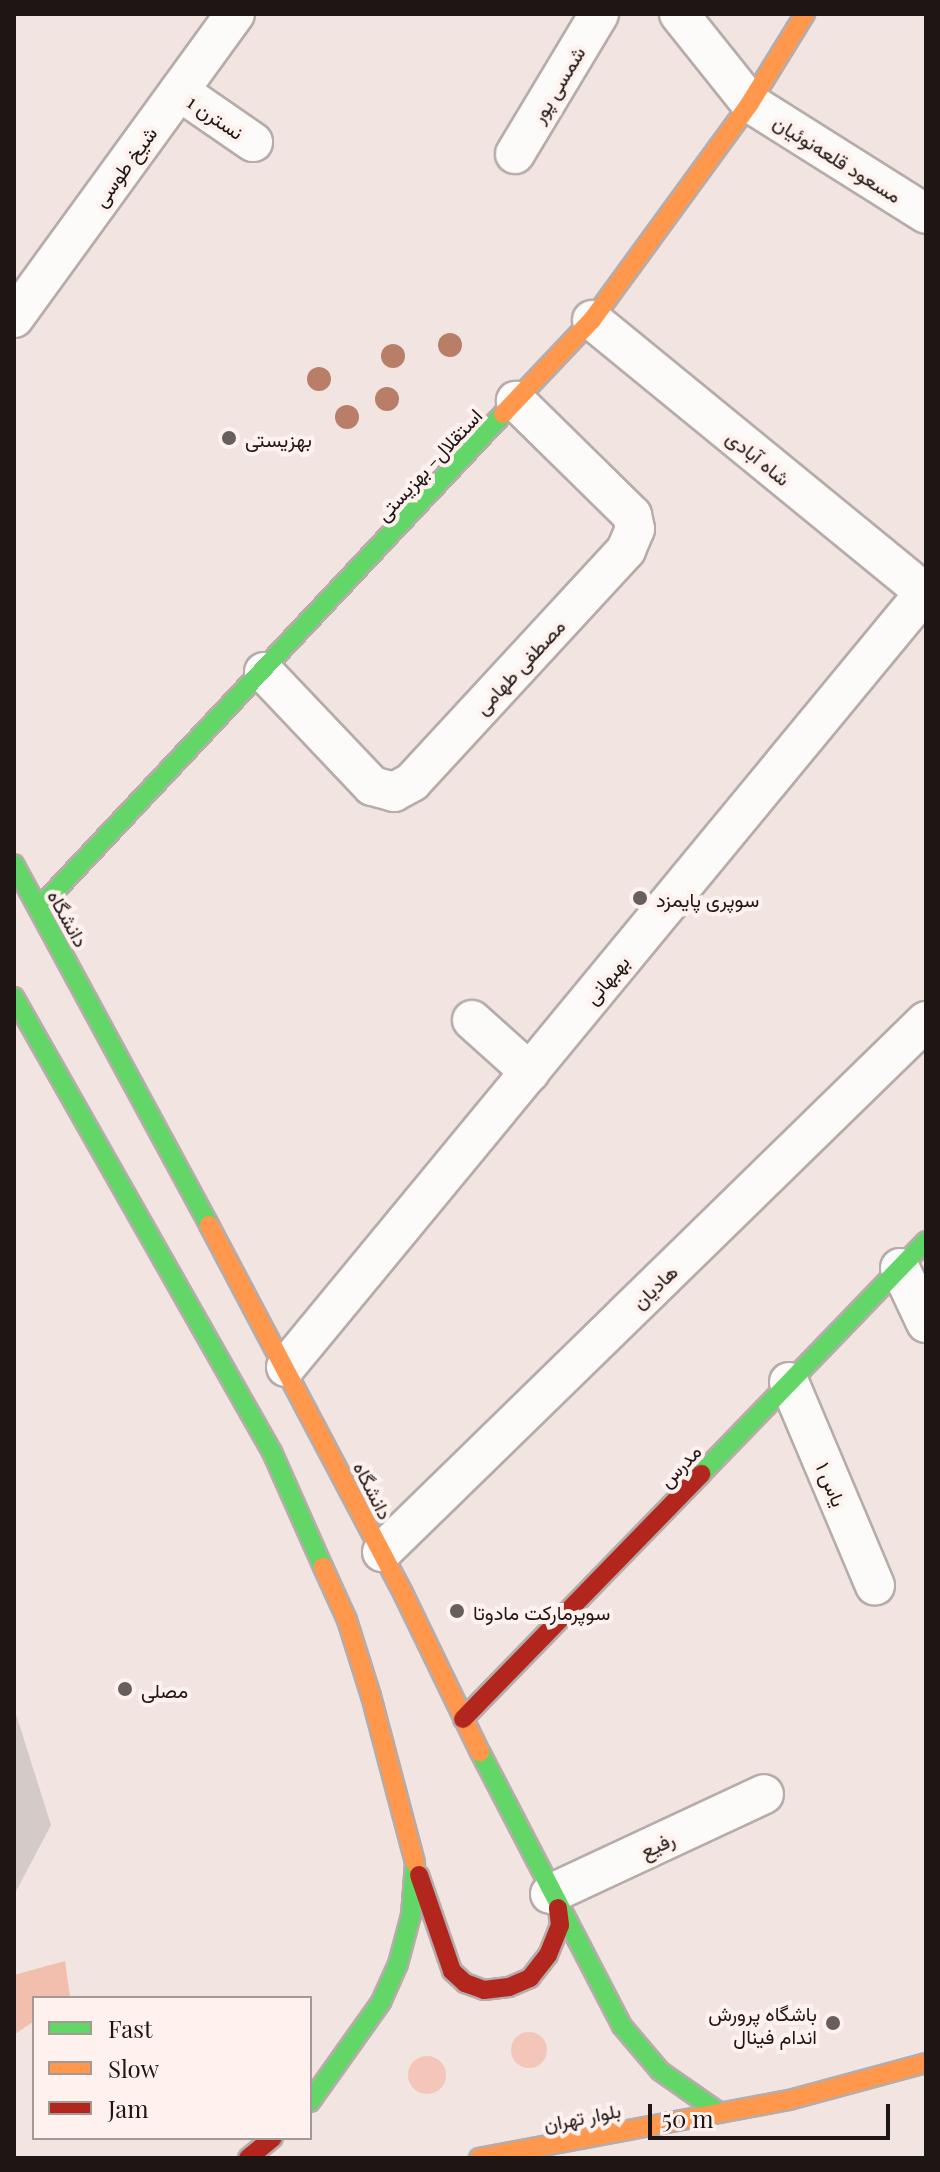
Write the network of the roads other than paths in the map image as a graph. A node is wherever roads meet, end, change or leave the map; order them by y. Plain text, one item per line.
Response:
1 (235, 14) edge
2 (599, 14) edge
3 (679, 14) edge
4 (805, 14) edge
5 (179, 91) junction
6 (750, 103) junction
7 (253, 142) dead end
8 (515, 154) dead end
9 (926, 214) edge
10 (14, 318) edge
11 (592, 320) junction
12 (516, 401) junction
13 (926, 592) edge
14 (264, 672) junction
15 (14, 864) edge
16 (39, 908) junction
17 (14, 997) edge
18 (472, 1020) dead end
19 (926, 1021) edge
20 (530, 1072) junction
21 (926, 1241) edge
22 (900, 1268) junction
23 (926, 1323) edge
24 (286, 1367) junction
25 (789, 1382) junction
26 (382, 1552) junction
27 (875, 1586) dead end
28 (463, 1719) junction
29 (764, 1794) dead end
30 (415, 1865) junction
31 (554, 1901) junction
32 (926, 2063) edge
33 (312, 2100) edge
34 (720, 2113) junction
35 (270, 2140) edge
36 (248, 2158) edge
37 (479, 2158) edge

1 - 5 street, شیخ طوسی
2 - 8 street, شمسی پور
3 - 6 street
4 - 6 main road, استقلال- بهزیستی
5 - 7 street, نسترن 1
5 - 10 street, شیخ طوسی
6 - 9 street, مسعود قلعه‌نوئیان
6 - 11 main road, استقلال- بهزیستی
11 - 12 main road, استقلال- بهزیستی
11 - 13 street, شاه آبادی
12 - 14 main road, استقلال- بهزیستی
12 - 14 street, مصطفی طهامی
13 - 20 street, بهبهانی
14 - 16 main road, استقلال- بهزیستی
15 - 16 main road, دانشگاه
16 - 24 main road, دانشگاه
17 - 30 main road
18 - 20 street
19 - 26 street, هادیان
20 - 24 street, بهبهانی
21 - 22 main road, مدرس
22 - 23 street
22 - 25 main road, مدرس
24 - 26 main road, دانشگاه
25 - 27 street, یاس ۱
25 - 28 main road, مدرس
26 - 28 main road, دانشگاه
28 - 31 main road, دانشگاه
29 - 31 street, رفیع
30 - 31 main road
30 - 33 main road
31 - 34 main road, دانشگاه
32 - 34 main road, بلوار تهران
34 - 37 main road, بلوار تهران
35 - 36 main road

